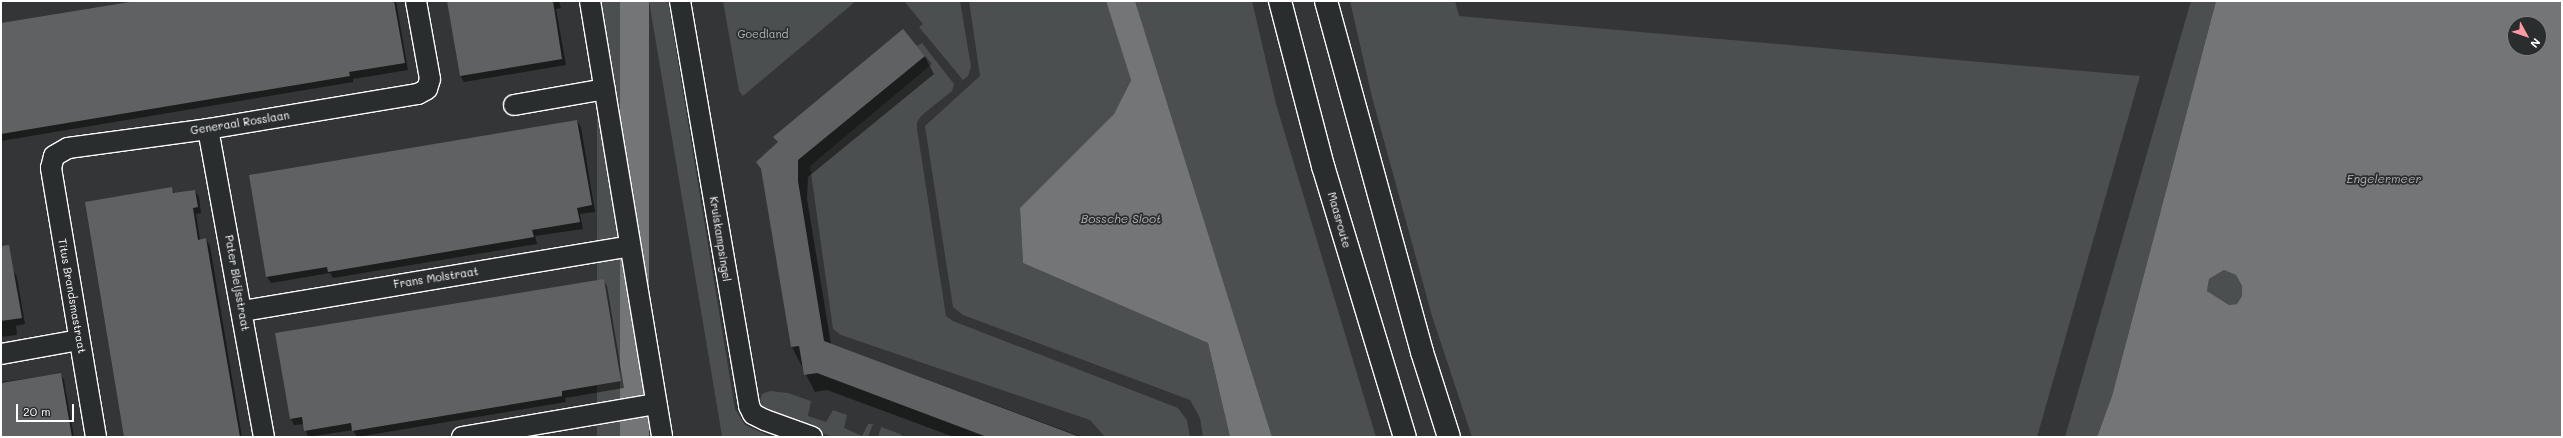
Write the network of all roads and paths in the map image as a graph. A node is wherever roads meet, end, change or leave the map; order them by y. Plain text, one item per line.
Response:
1 (416, 1) edge
2 (590, 1) edge
3 (680, 1) edge
4 (1280, 1) edge
5 (1326, 1) edge
6 (605, 89) junction
7 (514, 105) dead end
8 (208, 129) junction
9 (54, 156) joint
10 (630, 246) junction
11 (243, 311) junction
12 (79, 340) junction
13 (1, 354) edge
14 (656, 404) junction
15 (96, 437) edge
16 (264, 437) edge
17 (462, 437) edge
18 (662, 437) edge
19 (812, 437) edge
20 (1405, 437) edge
21 (1449, 437) edge

1 - 8 street, Generaal Rosslaan
2 - 6 street
3 - 19 street, Kruiskampsingel
4 - 20 highway, Maasroute
5 - 21 highway
6 - 7 street
6 - 10 street
8 - 9 street, Generaal Rosslaan
8 - 11 street, Pater Bleijsstraat
9 - 12 street, Titus Brandsmastraat
10 - 11 street, Frans Molstraat
10 - 14 street
11 - 16 street, Pater Bleijsstraat
12 - 13 street
12 - 15 street, Titus Brandsmastraat
14 - 17 street
14 - 18 street

